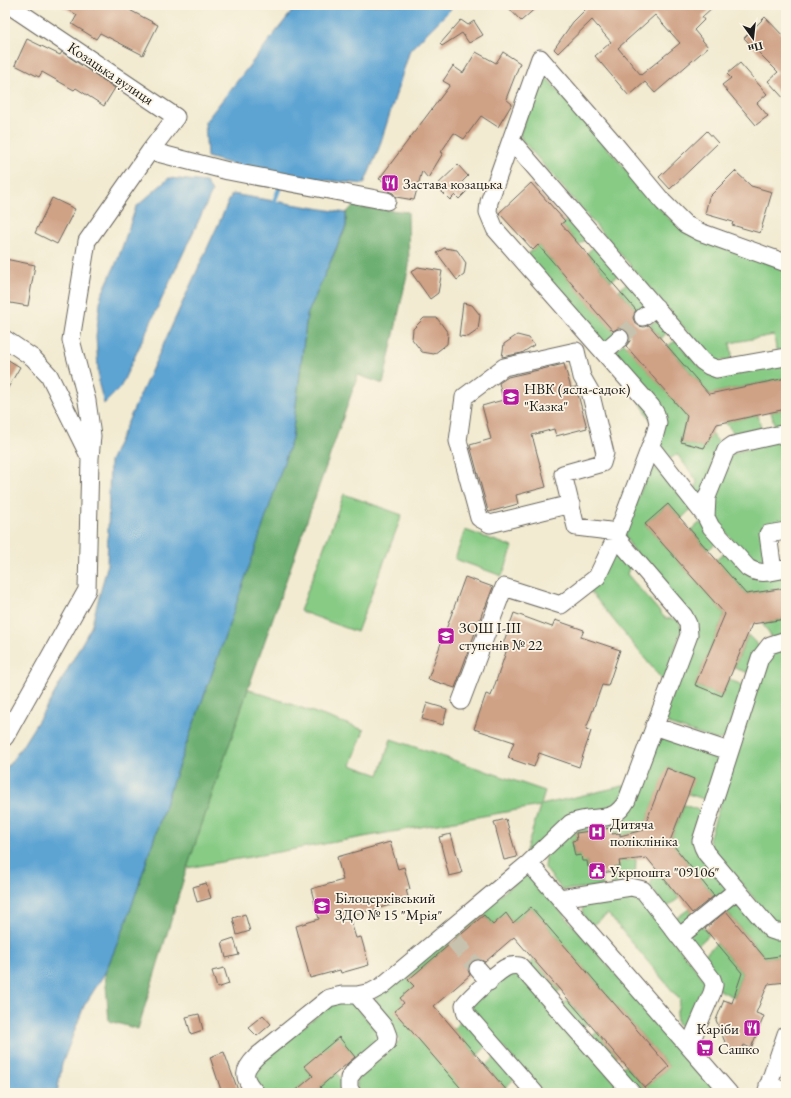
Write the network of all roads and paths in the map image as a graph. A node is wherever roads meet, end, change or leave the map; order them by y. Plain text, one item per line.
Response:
1 (9, 5) edge
2 (511, 140) junction
3 (150, 151) junction
4 (387, 201) dead end
5 (786, 264) edge
6 (620, 338) tunnel mouth
7 (5, 339) edge
8 (604, 352) junction
9 (786, 357) edge
10 (786, 433) edge
11 (651, 447) junction
12 (90, 458) junction
13 (571, 504) junction
14 (706, 517) junction
15 (786, 531) edge
16 (617, 534) junction
17 (780, 570) edge
18 (786, 640) edge
19 (461, 701) dead end
20 (654, 726) junction
21 (5, 737) edge
22 (729, 751) junction
23 (529, 863) junction
24 (737, 890) junction
25 (560, 898) junction
26 (786, 932) edge
27 (679, 937) junction
28 (478, 969) tunnel mouth
29 (489, 982) junction
30 (358, 995) junction
31 (786, 1034) edge
32 (689, 1046) junction
33 (783, 1051) edge
34 (767, 1089) edge
35 (725, 1091) edge
36 (786, 1091) edge
37 (256, 1093) edge
38 (352, 1093) edge
39 (535, 1093) edge
40 (632, 1093) edge

1 - 3 street, Козацька вулиця
2 - 5 street
2 - 8 street
2 - 9 street
3 - 4 street
3 - 12 street
6 - 8 street
7 - 12 street
8 - 11 street
10 - 14 street
11 - 14 street
11 - 16 street
12 - 21 street
13 - 13 street
13 - 16 street
14 - 17 street
15 - 17 street
16 - 19 street
16 - 20 street
18 - 22 street
20 - 22 street
20 - 23 street
22 - 24 street
23 - 25 street
23 - 30 street
24 - 26 street
24 - 27 street
25 - 27 street
25 - 32 street
27 - 32 street
28 - 29 street
29 - 39 street
29 - 40 street
30 - 37 street
30 - 38 street
31 - 33 street
32 - 35 street
33 - 34 street
34 - 36 street

